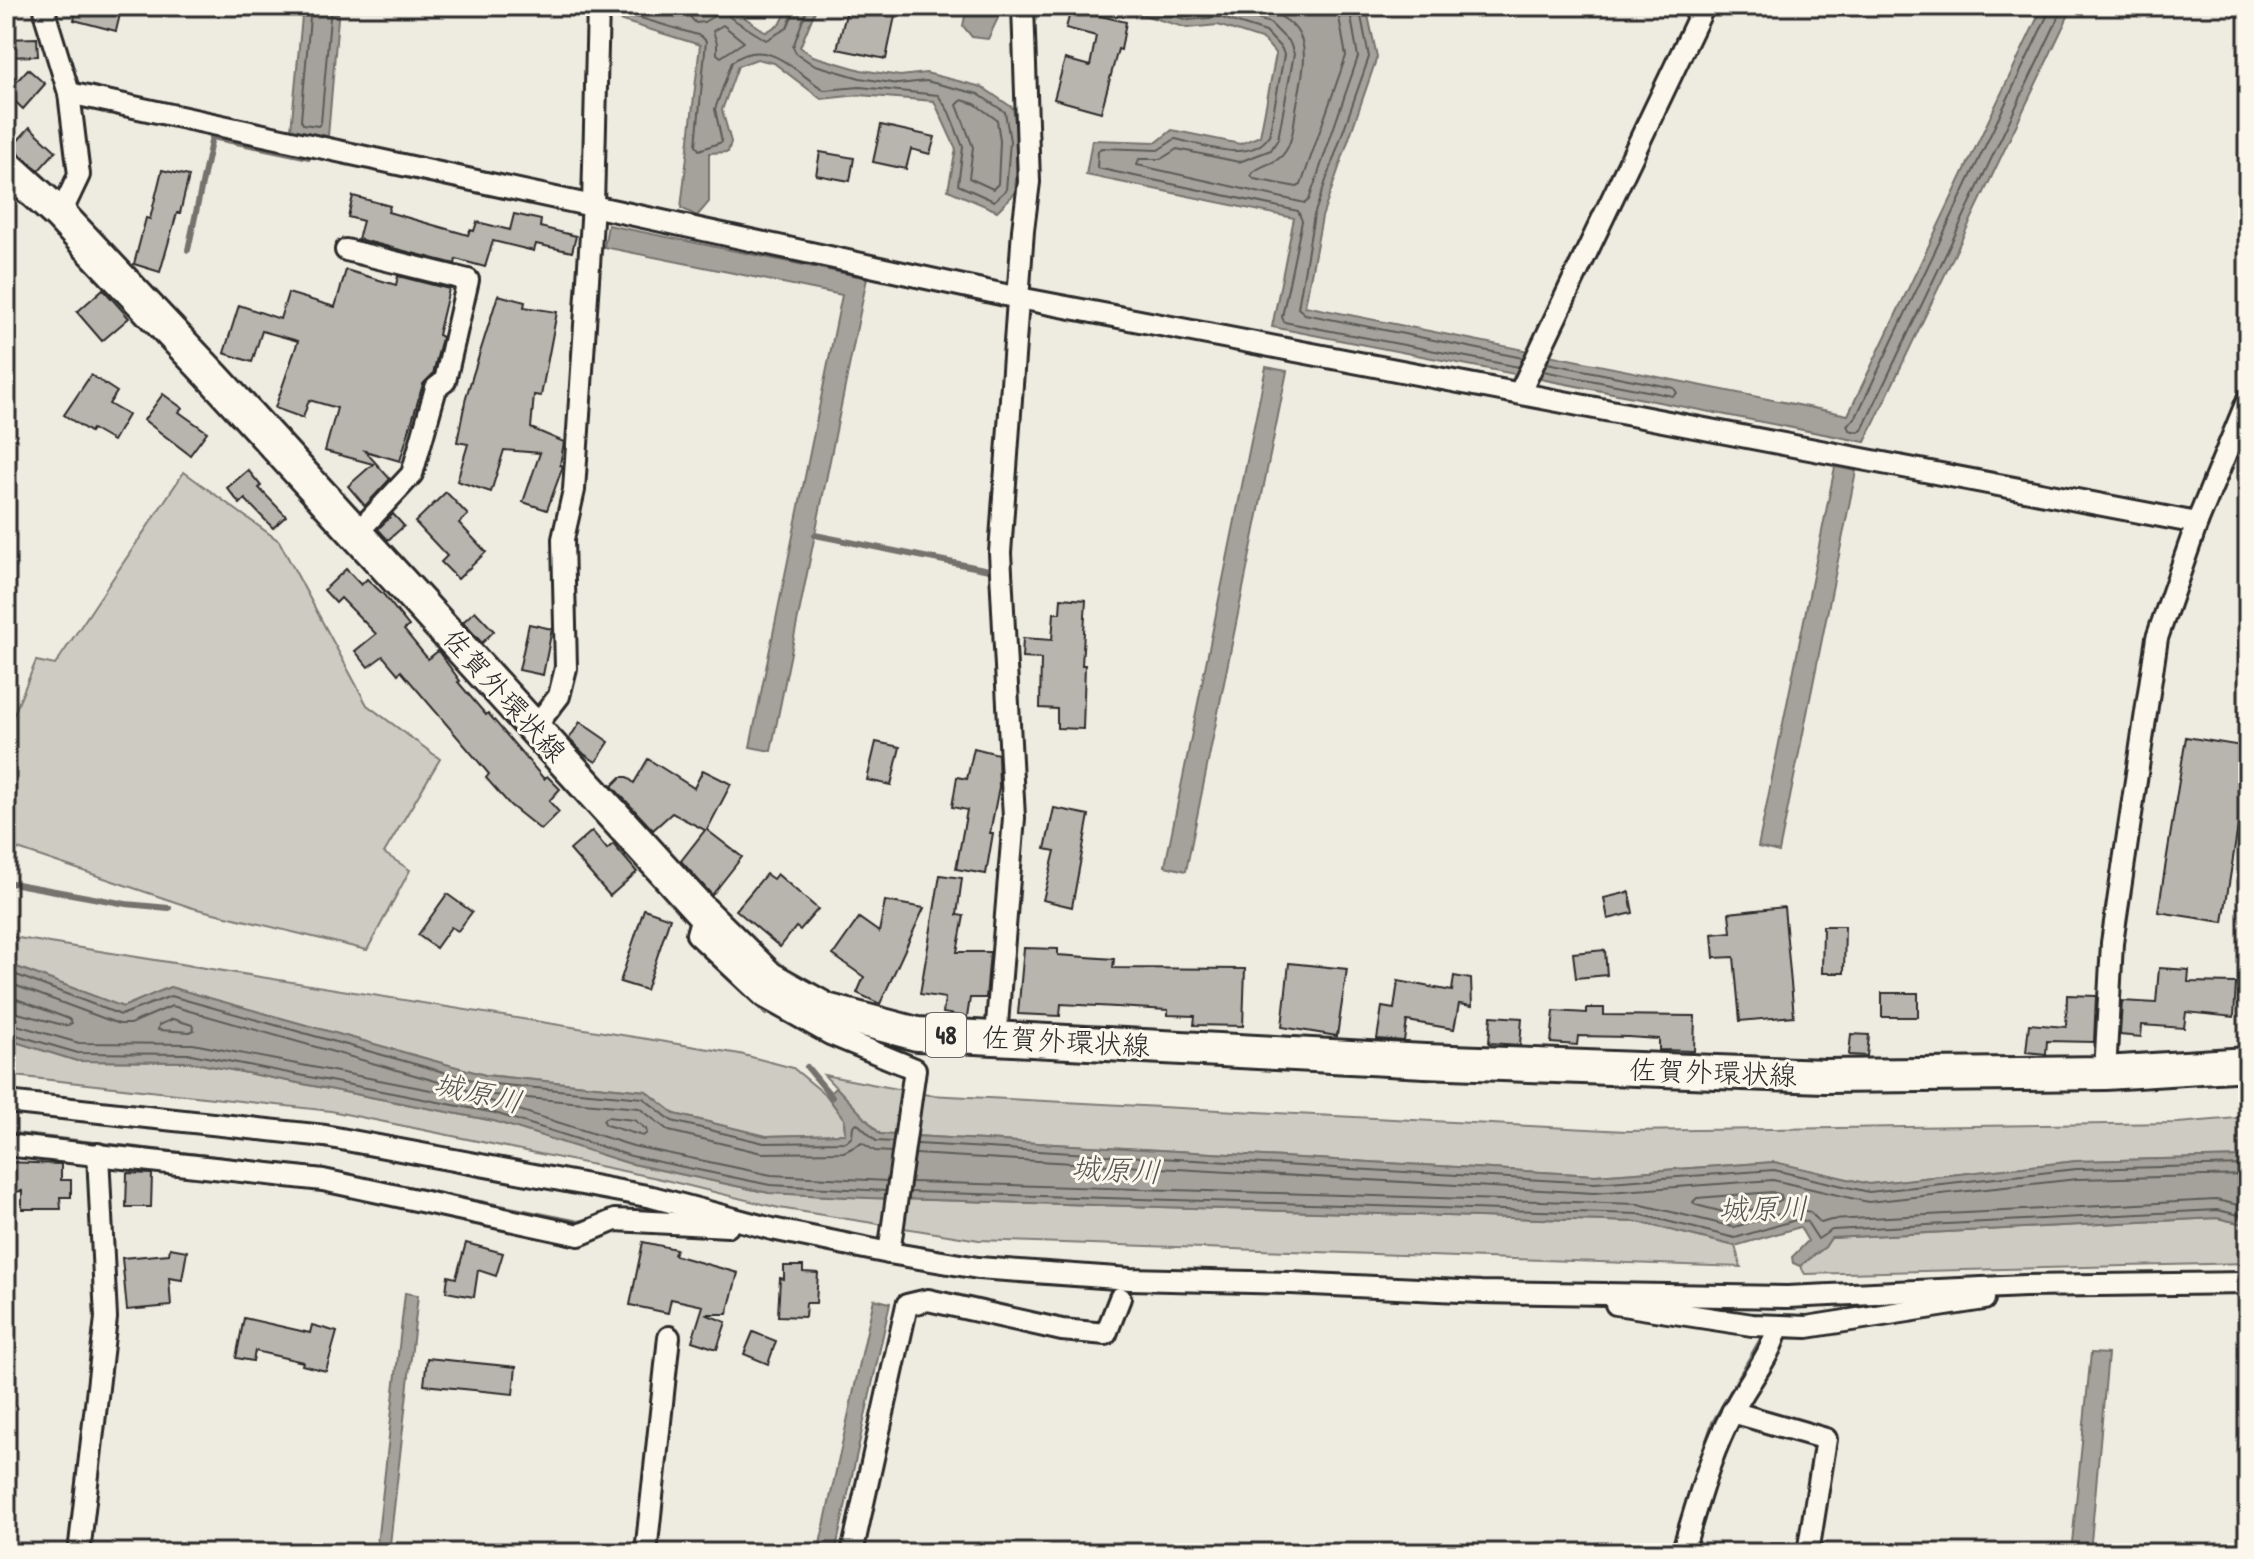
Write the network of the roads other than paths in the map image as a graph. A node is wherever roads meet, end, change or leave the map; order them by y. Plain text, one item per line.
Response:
1 (45, 6) edge
2 (598, 6) edge
3 (1023, 6) edge
4 (1704, 6) edge
5 (69, 93) junction
6 (6, 166) edge
7 (593, 205) junction
8 (60, 215) junction
9 (346, 250) dead end
10 (1019, 298) junction
11 (1520, 392) junction
12 (2248, 399) edge
13 (2197, 523) junction
14 (357, 533) junction
15 (535, 727) junction
16 (703, 913) junction
17 (996, 1036) junction
18 (2248, 1064) edge
19 (2105, 1073) junction
20 (6, 1102) edge
21 (6, 1145) edge
22 (98, 1154) junction
23 (772, 1229) junction
24 (889, 1253) junction
25 (2248, 1283) edge
26 (2025, 1286) junction
27 (1586, 1294) junction
28 (1120, 1298) dead end
29 (1778, 1326) junction
30 (669, 1337) dead end
31 (1732, 1412) junction
32 (79, 1553) edge
33 (646, 1553) edge
34 (852, 1553) edge
35 (1682, 1553) edge
36 (1808, 1553) edge

1 - 5 street
2 - 7 street
3 - 10 street
4 - 11 street
5 - 7 street
5 - 8 street
6 - 8 main road, 佐賀外環状線 / 48
7 - 10 street
7 - 15 street
8 - 14 main road, 佐賀外環状線 / 48
9 - 14 street
10 - 11 street
10 - 17 street
11 - 13 street
12 - 13 street
13 - 19 street
14 - 15 main road, 佐賀外環状線 / 48
15 - 16 main road, 佐賀外環状線 / 48
16 - 17 main road, 佐賀外環状線 / 48
16 - 24 street
17 - 19 main road, 佐賀外環状線 / 48
18 - 19 main road, 佐賀外環状線 / 48
20 - 23 street
21 - 22 street
22 - 23 street
22 - 32 street
23 - 24 street
24 - 27 street
25 - 26 street
26 - 27 street
26 - 29 street
27 - 29 street
28 - 34 street
29 - 31 street
30 - 33 street
31 - 35 street
31 - 36 street

